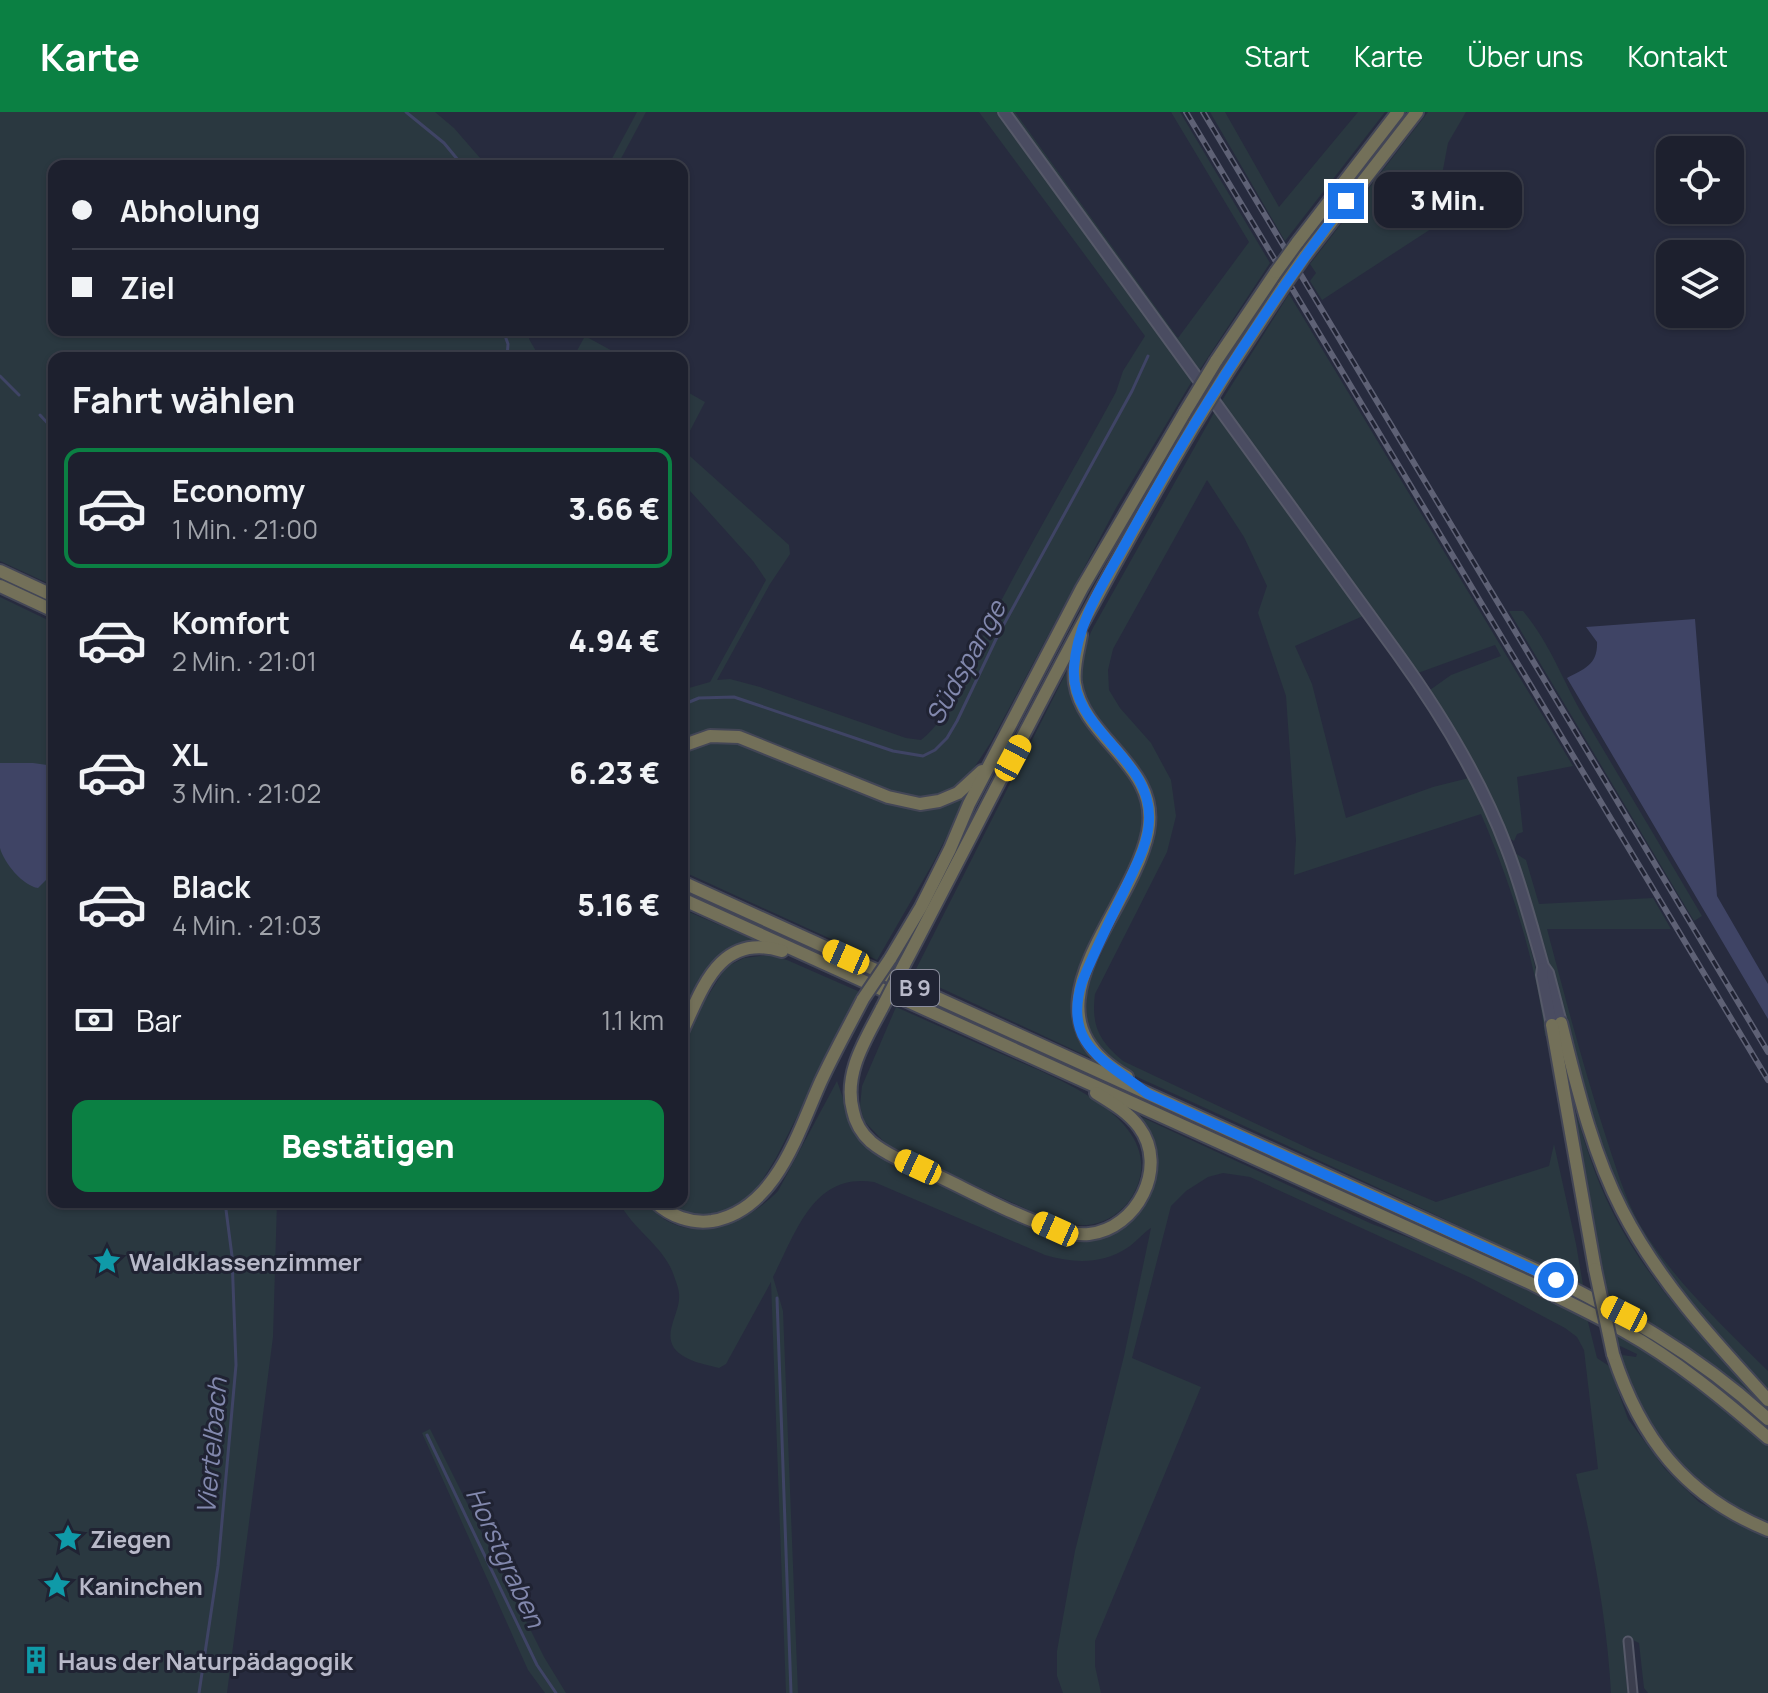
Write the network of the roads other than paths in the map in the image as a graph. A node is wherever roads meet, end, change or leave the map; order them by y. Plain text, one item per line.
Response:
1 (1004, 112) edge
2 (1398, 112) edge
3 (1417, 112) edge
4 (0, 571) edge
5 (0, 586) edge
6 (48, 593) edge
7 (48, 608) edge
8 (1082, 624) junction
9 (688, 744) edge
10 (992, 760) junction
11 (688, 885) edge
12 (688, 902) edge
13 (816, 960) junction
14 (688, 1020) edge
15 (1556, 1024) junction
16 (1086, 1082) junction
17 (1148, 1094) junction
18 (665, 1208) edge
19 (1768, 1400) edge
20 (1768, 1419) edge
21 (1768, 1438) edge
22 (1768, 1530) edge
23 (1628, 1641) dead end
24 (1633, 1693) edge

1 - 15 main road
2 - 10 highway, bridge
3 - 8 highway, B 9, bridge
4 - 6 highway
5 - 7 highway
8 - 16 highway, B 9, bridge
8 - 17 highway
9 - 10 highway
10 - 18 highway, bridge
11 - 17 highway, B 9
12 - 13 highway, B 9
13 - 14 highway
13 - 16 highway, B 9
15 - 19 highway
15 - 22 highway, bridge
16 - 21 highway
17 - 20 highway
23 - 24 street

